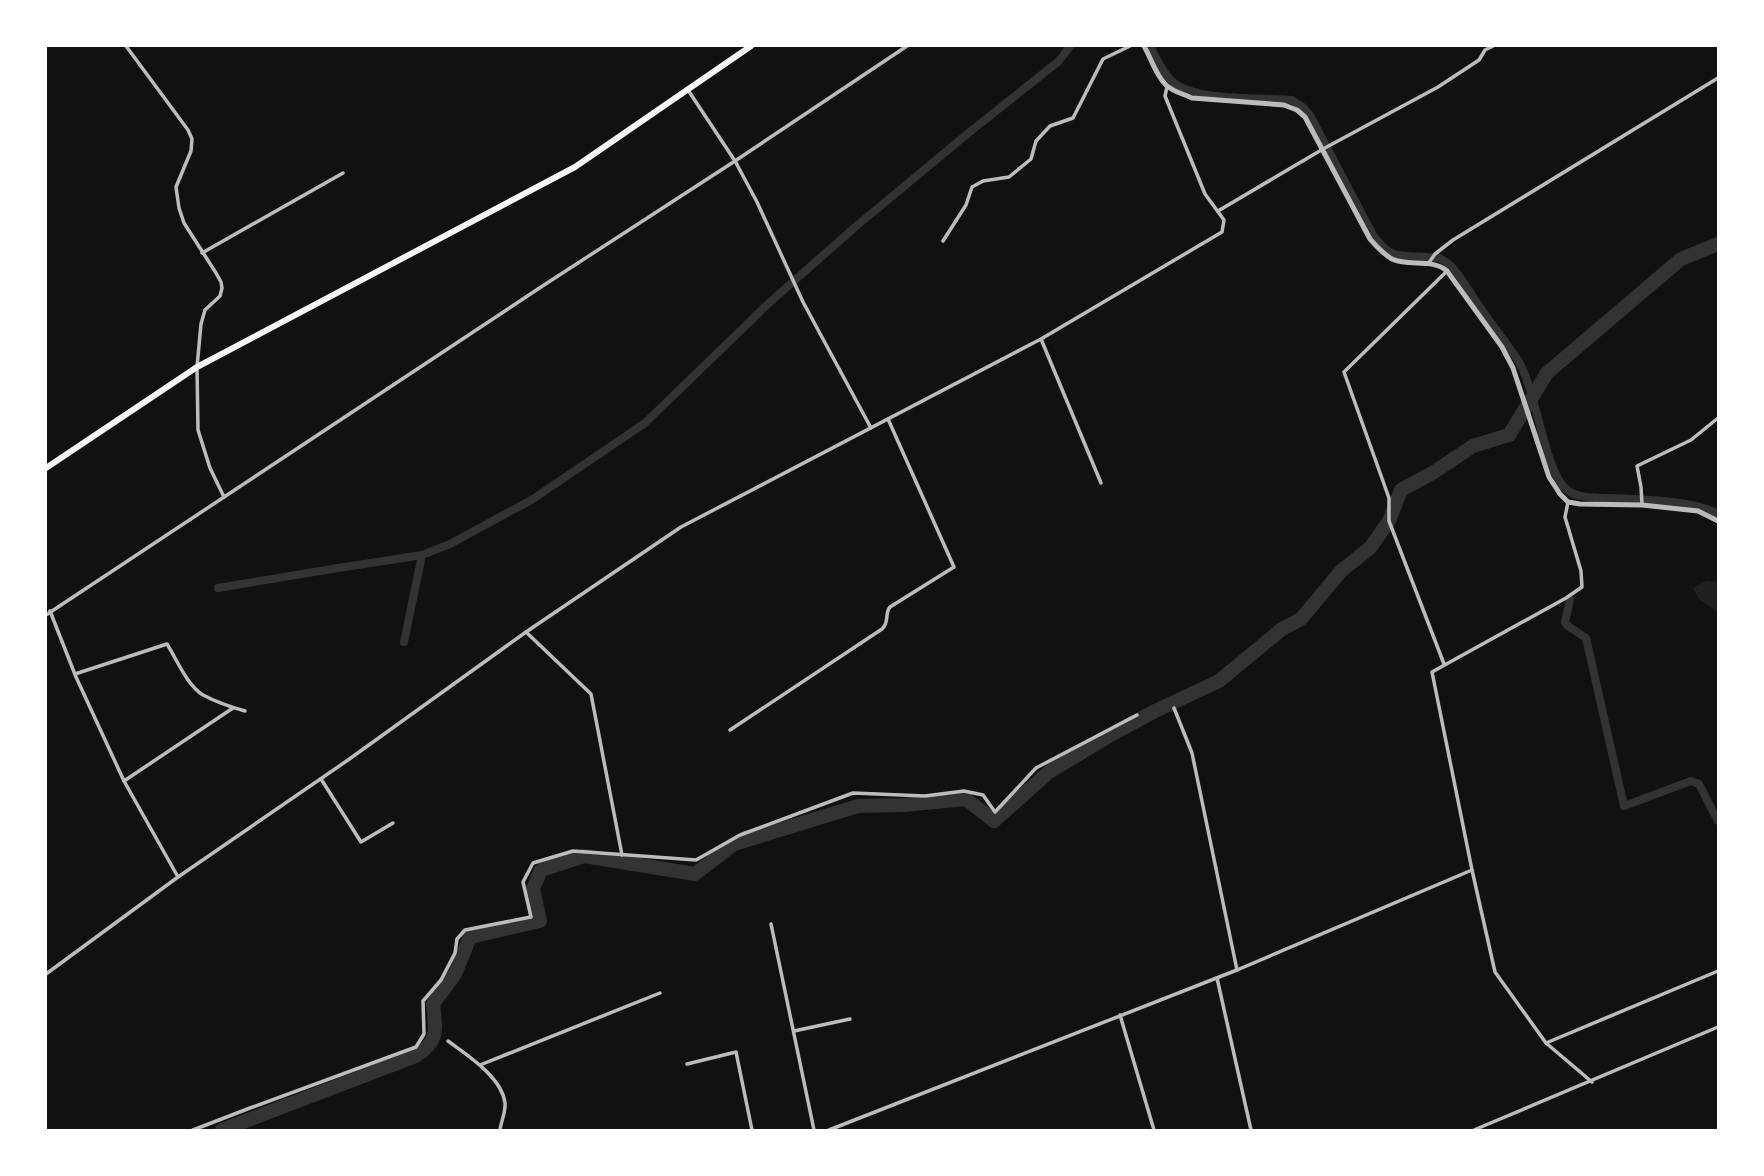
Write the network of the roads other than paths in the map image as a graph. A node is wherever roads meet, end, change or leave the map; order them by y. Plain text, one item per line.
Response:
1 (125, 46) edge
2 (751, 46) edge
3 (907, 46) edge
4 (1130, 46) edge
5 (1146, 46) edge
6 (1493, 46) edge
7 (1718, 78) edge
8 (1167, 87) junction
9 (688, 90) junction
10 (1324, 149) junction
11 (735, 161) junction
12 (343, 173) dead end
13 (1218, 211) junction
14 (943, 241) dead end
15 (202, 253) junction
16 (1428, 262) junction
17 (1447, 271) junction
18 (1041, 339) junction
19 (197, 367) junction
20 (1718, 418) edge
21 (888, 419) junction
22 (871, 428) junction
23 (46, 468) edge
24 (1101, 483) dead end
25 (224, 496) junction
26 (1568, 502) junction
27 (1642, 504) junction
28 (1718, 521) edge
29 (50, 611) junction
30 (46, 615) edge
31 (526, 632) junction
32 (1444, 664) junction
33 (75, 674) junction
34 (233, 708) junction
35 (1174, 708) dead end
36 (245, 711) dead end
37 (1137, 715) dead end
38 (730, 730) dead end
39 (321, 779) junction
40 (124, 780) junction
41 (393, 823) dead end
42 (622, 855) junction
43 (1472, 870) junction
44 (178, 877) junction
45 (771, 923) dead end
46 (1237, 970) junction
47 (1718, 971) edge
48 (46, 974) edge
49 (1217, 978) junction
50 (660, 993) dead end
51 (1121, 1016) junction
52 (850, 1019) dead end
53 (1718, 1027) edge
54 (793, 1031) junction
55 (448, 1041) dead end
56 (1546, 1043) junction
57 (687, 1064) dead end
58 (480, 1065) junction
59 (1592, 1082) junction
60 (193, 1130) edge
61 (500, 1130) edge
62 (752, 1130) edge
63 (814, 1130) edge
64 (829, 1130) edge
65 (1154, 1130) edge
66 (1251, 1130) edge
67 (1474, 1130) edge

1 - 15 street
2 - 9 main road
3 - 11 street
4 - 14 street
5 - 8 street
6 - 10 street
7 - 16 street
8 - 10 street
8 - 13 street
9 - 11 street
9 - 19 main road
10 - 13 street
10 - 16 street
11 - 22 street
11 - 25 street
12 - 15 street
13 - 18 street
15 - 19 street
16 - 17 street
17 - 26 street
17 - 32 street
18 - 21 street
18 - 24 street
19 - 23 main road
19 - 25 street
20 - 27 street
21 - 22 street
21 - 38 street
22 - 31 street
25 - 29 street
26 - 27 street
26 - 32 street
27 - 28 street
29 - 30 street
29 - 33 street
31 - 39 street
31 - 42 street
32 - 43 street
33 - 34 street
33 - 40 street
34 - 36 street
34 - 40 street
35 - 46 street
37 - 42 street
39 - 41 street
39 - 44 street
40 - 44 street
42 - 60 street
43 - 46 street
43 - 56 street
44 - 48 street
45 - 54 street
46 - 49 street
47 - 56 street
49 - 51 street
49 - 66 street
50 - 58 street
51 - 64 street
51 - 65 street
52 - 54 street
53 - 59 street
54 - 63 street
55 - 58 street
56 - 59 street
57 - 62 street
58 - 61 street
59 - 67 street

